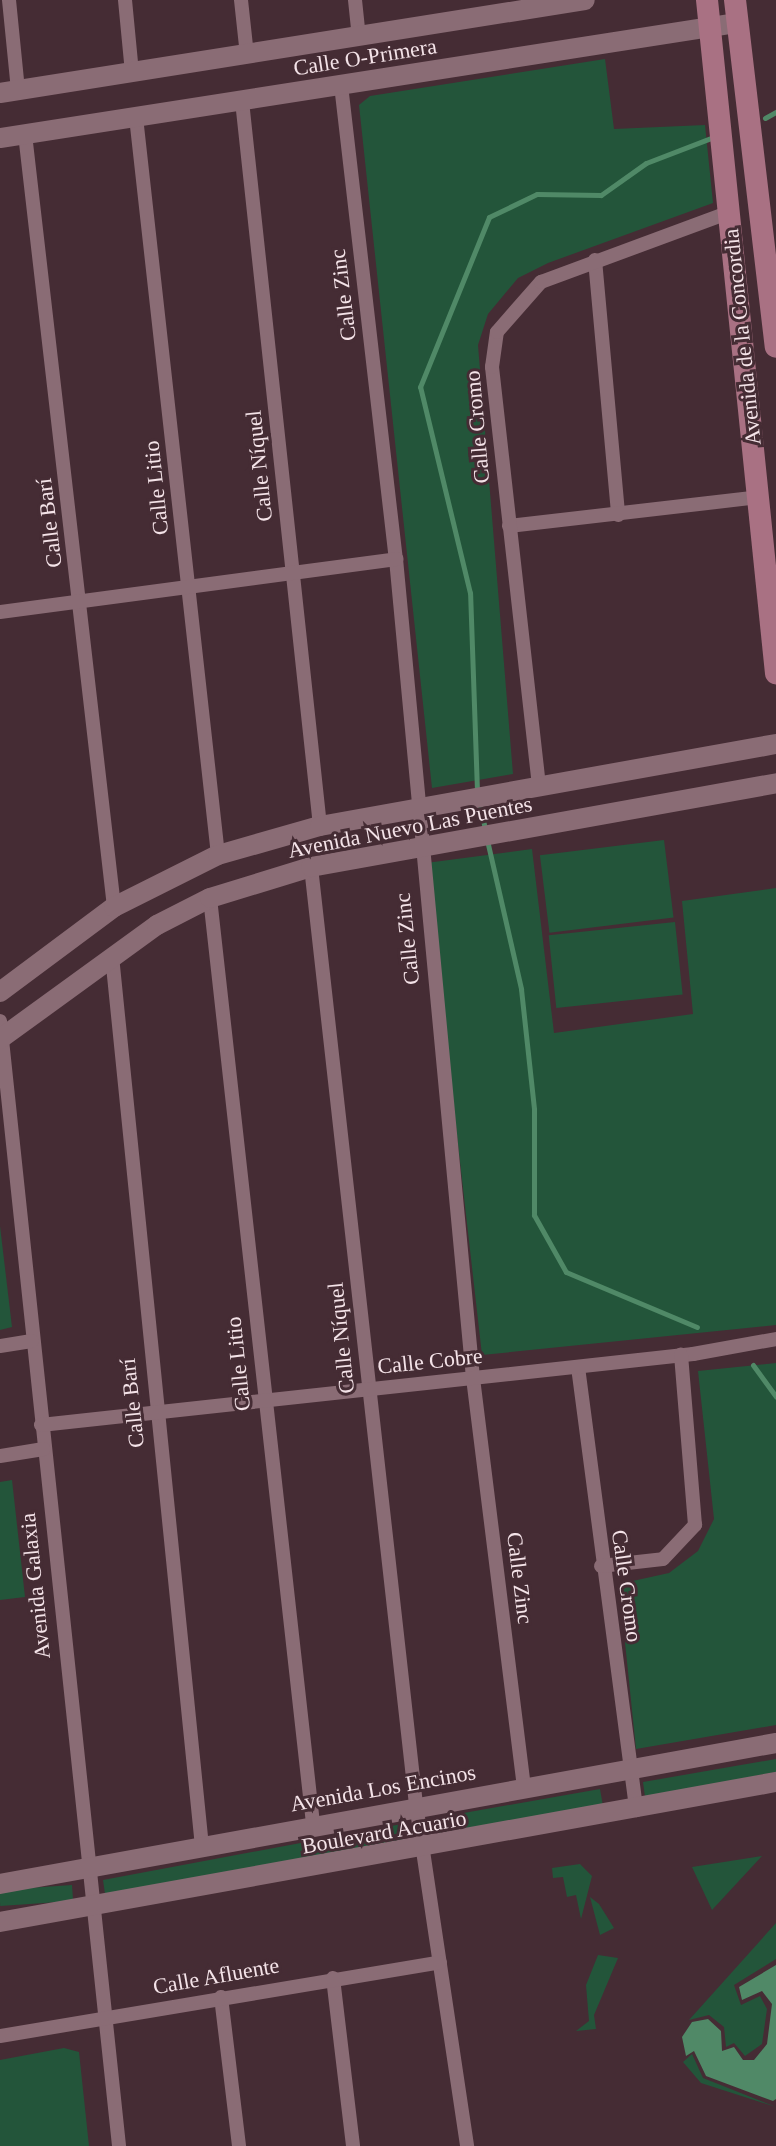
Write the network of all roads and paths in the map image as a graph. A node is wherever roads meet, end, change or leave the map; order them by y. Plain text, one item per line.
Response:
1 (9, 0) edge
2 (125, 0) edge
3 (241, 0) edge
4 (355, 0) edge
5 (585, 0) edge
6 (707, 0) edge
7 (735, 0) edge
8 (475, 10) edge
9 (737, 23) junction
10 (709, 27) junction
11 (359, 37) junction
12 (247, 55) junction
13 (132, 73) junction
14 (341, 85) junction
15 (9, 91) edge
16 (242, 101) junction
17 (136, 117) junction
18 (25, 134) junction
19 (0, 138) edge
20 (730, 212) junction
21 (769, 234) edge
22 (595, 260) junction
23 (776, 347) edge
24 (758, 497) junction
25 (618, 515) junction
26 (509, 526) junction
27 (396, 559) junction
28 (293, 573) junction
29 (187, 588) junction
30 (80, 601) junction
31 (0, 612) edge
32 (776, 673) edge
33 (776, 744) edge
34 (776, 783) edge
35 (539, 786) junction
36 (417, 808) junction
37 (320, 826) junction
38 (421, 849) junction
39 (218, 855) junction
40 (311, 867) junction
41 (210, 898) junction
42 (114, 907) junction
43 (112, 956) junction
44 (0, 992) edge
45 (0, 1033) edge
46 (776, 1339) edge
47 (32, 1341) junction
48 (0, 1346) edge
49 (681, 1355) junction
50 (578, 1367) junction
51 (473, 1378) junction
52 (369, 1390) junction
53 (264, 1401) junction
54 (155, 1413) junction
55 (41, 1425) junction
56 (43, 1449) junction
57 (0, 1456) edge
58 (601, 1566) junction
59 (776, 1743) edge
60 (631, 1769) junction
61 (776, 1782) edge
62 (524, 1788) junction
63 (416, 1804) junction
64 (636, 1810) junction
65 (313, 1824) junction
66 (202, 1846) junction
67 (424, 1850) junction
68 (85, 1869) junction
69 (0, 1884) edge
70 (88, 1907) junction
71 (0, 1922) edge
72 (440, 1962) junction
73 (333, 1978) junction
74 (221, 1997) junction
75 (103, 2019) junction
76 (0, 2036) edge
77 (119, 2146) edge
78 (239, 2146) edge
79 (353, 2146) edge
80 (467, 2146) edge

1 - 15 street
2 - 13 street
3 - 12 street
4 - 11 street
5 - 8 street, Calle O-Primera
6 - 10 main road, Avenida de la Concordia
7 - 9 main road, Avenida de la Concordia
8 - 11 street, Calle O-Primera
9 - 10 street, Calle O-Primera
9 - 21 main road, Avenida de la Concordia
10 - 14 street, Calle O-Primera
10 - 20 main road, Avenida de la Concordia
11 - 12 street, Calle O-Primera
12 - 13 street, Calle O-Primera
13 - 15 street, Calle O-Primera
14 - 16 street, Calle O-Primera
14 - 27 street, Calle Zinc
16 - 17 street, Calle O-Primera
16 - 28 street, Calle Níquel
17 - 18 street, Calle O-Primera
17 - 29 street, Calle Litio
18 - 19 street, Calle O-Primera
18 - 30 street, Calle Barí
20 - 22 street, Calle Cromo
20 - 24 main road, Avenida de la Concordia
21 - 23 main road, Avenida de la Concordia
22 - 25 street
22 - 26 street, Calle Cromo
24 - 25 street
24 - 32 main road, Avenida de la Concordia
25 - 26 street
26 - 35 street, Calle Cromo
27 - 28 street
27 - 36 street, Calle Zinc
28 - 29 street
28 - 37 street, Calle Níquel
29 - 30 street
29 - 39 street, Calle Litio
30 - 31 street
30 - 42 street, Calle Barí
33 - 35 street, Avenida Nuevo Las Puentes
34 - 38 street, Avenida Nuevo Las Puentes
35 - 36 street, Avenida Nuevo Las Puentes
36 - 37 street, Avenida Nuevo Las Puentes
36 - 38 street, Calle Zinc
37 - 39 street, Avenida Nuevo Las Puentes
38 - 40 street, Avenida Nuevo Las Puentes
38 - 51 street, Calle Zinc
39 - 42 street, Avenida Nuevo Las Puentes
40 - 41 street, Avenida Nuevo Las Puentes
40 - 52 street, Calle Níquel
41 - 43 street, Avenida Nuevo Las Puentes
41 - 53 street, Calle Litio
42 - 44 street, Avenida Nuevo Las Puentes
43 - 45 street, Avenida Nuevo Las Puentes
43 - 54 street, Calle Barí
45 - 47 street, Avenida Galaxia
46 - 49 street, Calle Cobre
47 - 48 street
47 - 55 street, Avenida Galaxia
49 - 50 street, Calle Cobre
49 - 58 street
50 - 51 street, Calle Cobre
50 - 58 street, Calle Cromo
51 - 52 street, Calle Cobre
51 - 62 street, Calle Zinc
52 - 53 street, Calle Cobre
52 - 63 street, Calle Níquel
53 - 54 street, Calle Cobre
53 - 65 street, Calle Litio
54 - 55 street, Calle Cobre
54 - 66 street, Calle Barí
55 - 56 street, Avenida Galaxia
56 - 57 street
56 - 68 street, Avenida Galaxia
58 - 60 street, Calle Cromo
59 - 60 street, Avenida Los Encinos
60 - 62 street, Avenida Los Encinos
60 - 64 street, Calle Cromo
61 - 64 street, Boulevard Acuario
62 - 63 street, Avenida Los Encinos
63 - 65 street, Avenida Los Encinos
63 - 67 street, Calle Níquel
64 - 67 street, Boulevard Acuario
65 - 66 street, Avenida Los Encinos
66 - 68 street, Avenida Los Encinos
67 - 70 street, Boulevard Acuario
67 - 72 street, Calle Níquel
68 - 69 street, Avenida Los Encinos
68 - 70 street, Avenida Galaxia
70 - 71 street, Boulevard Acuario
70 - 75 street, Avenida Galaxia
72 - 73 street, Calle Afluente
72 - 80 street, Calle Níquel
73 - 74 street, Calle Afluente
73 - 79 street
74 - 75 street, Calle Afluente
74 - 78 street
75 - 76 street, Calle Afluente
75 - 77 street, Avenida Galaxia

